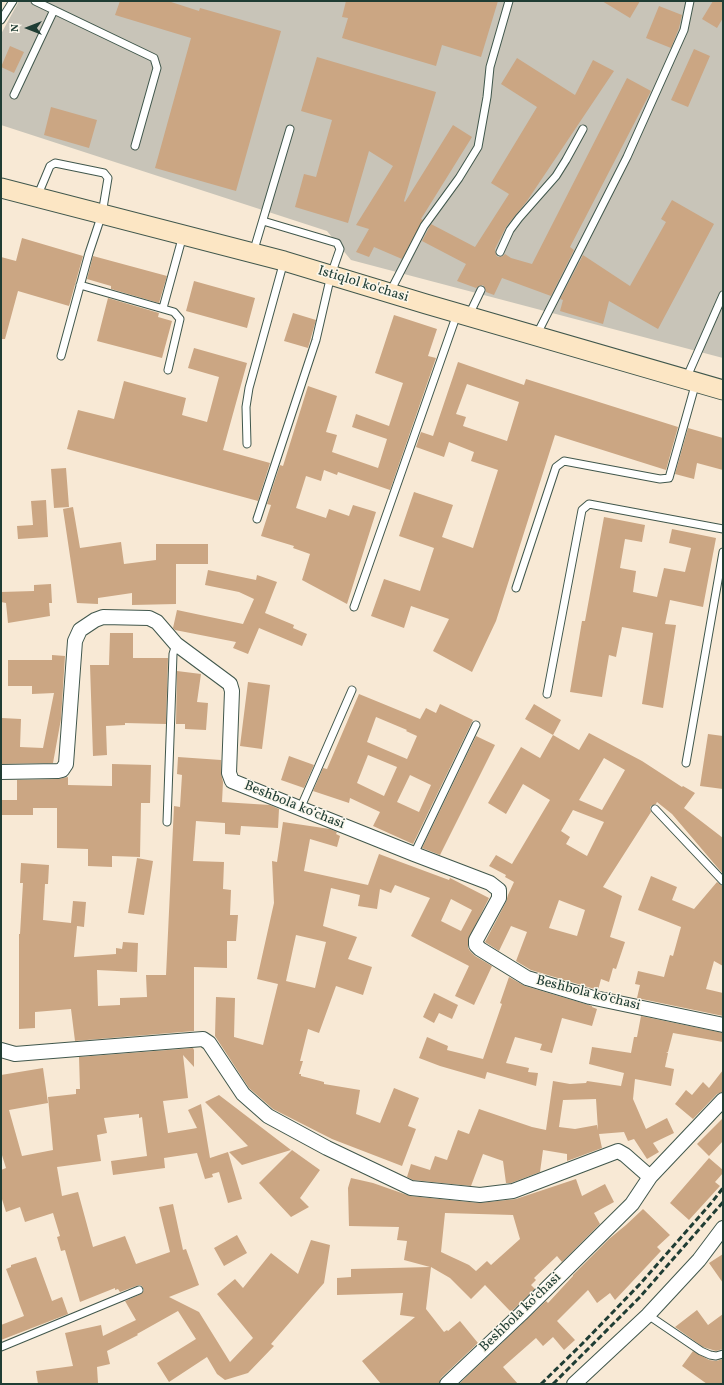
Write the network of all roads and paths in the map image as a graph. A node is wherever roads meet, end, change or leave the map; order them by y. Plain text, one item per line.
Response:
1 (12, 1) edge
2 (35, 1) edge
3 (509, 1) edge
4 (690, 1) edge
5 (54, 10) junction
6 (1, 20) edge
7 (14, 95) dead end
8 (290, 129) dead end
9 (583, 129) dead end
10 (135, 146) dead end
11 (1, 188) edge
12 (36, 198) junction
13 (102, 214) junction
14 (263, 221) junction
15 (183, 235) junction
16 (500, 252) dead end
17 (253, 253) junction
18 (284, 261) junction
19 (331, 275) junction
20 (80, 285) junction
21 (481, 290) dead end
22 (389, 293) junction
23 (723, 295) edge
24 (162, 308) junction
25 (463, 315) junction
26 (536, 336) junction
27 (61, 356) dead end
28 (168, 370) dead end
29 (691, 381) junction
30 (723, 390) edge
31 (247, 444) dead end
32 (258, 519) dead end
33 (723, 529) edge
34 (723, 552) edge
35 (516, 588) dead end
36 (354, 607) dead end
37 (176, 644) junction
38 (352, 690) dead end
39 (547, 694) dead end
40 (476, 725) dead end
41 (686, 763) dead end
42 (1, 772) edge
43 (300, 808) junction
44 (655, 809) dead end
45 (167, 822) dead end
46 (414, 854) junction
47 (723, 881) edge
48 (723, 1025) edge
49 (1, 1050) edge
50 (723, 1100) edge
51 (650, 1177) junction
52 (723, 1228) edge
53 (139, 1290) dead end
54 (648, 1315) junction
55 (1, 1347) edge
56 (723, 1354) edge
57 (447, 1384) edge
58 (574, 1384) edge

1 - 6 lane
2 - 5 lane
3 - 22 lane
4 - 26 lane
5 - 7 lane
5 - 10 lane
8 - 14 lane
9 - 16 lane
11 - 12 main road, Istiqlol ko'chasi
12 - 13 main road, Istiqlol ko'chasi
12 - 13 lane
13 - 15 main road, Istiqlol ko'chasi
13 - 20 lane
14 - 17 lane
14 - 19 lane
15 - 17 main road, Istiqlol ko'chasi
15 - 24 lane
17 - 18 main road, Istiqlol ko'chasi
18 - 19 main road, Istiqlol ko'chasi
18 - 31 lane
19 - 22 main road, Istiqlol ko'chasi
19 - 32 lane
20 - 24 lane
20 - 27 lane
21 - 25 lane
22 - 25 main road, Istiqlol ko'chasi
23 - 29 lane
24 - 28 lane
25 - 26 main road, Istiqlol ko'chasi
25 - 36 lane
26 - 29 main road, Istiqlol ko'chasi
29 - 30 main road, Istiqlol ko'chasi
29 - 35 lane
33 - 39 lane
34 - 41 lane
37 - 42 street, Beshbola koʻchasi
37 - 43 street, Beshbola koʻchasi
37 - 45 lane
38 - 43 lane
40 - 46 lane
43 - 46 street, Beshbola koʻchasi
44 - 47 lane
46 - 48 street, Beshbola koʻchasi
49 - 51 street
50 - 51 street, Beshbola koʻchasi
51 - 57 street, Beshbola koʻchasi
52 - 54 street
53 - 55 lane
54 - 56 lane
54 - 58 street

